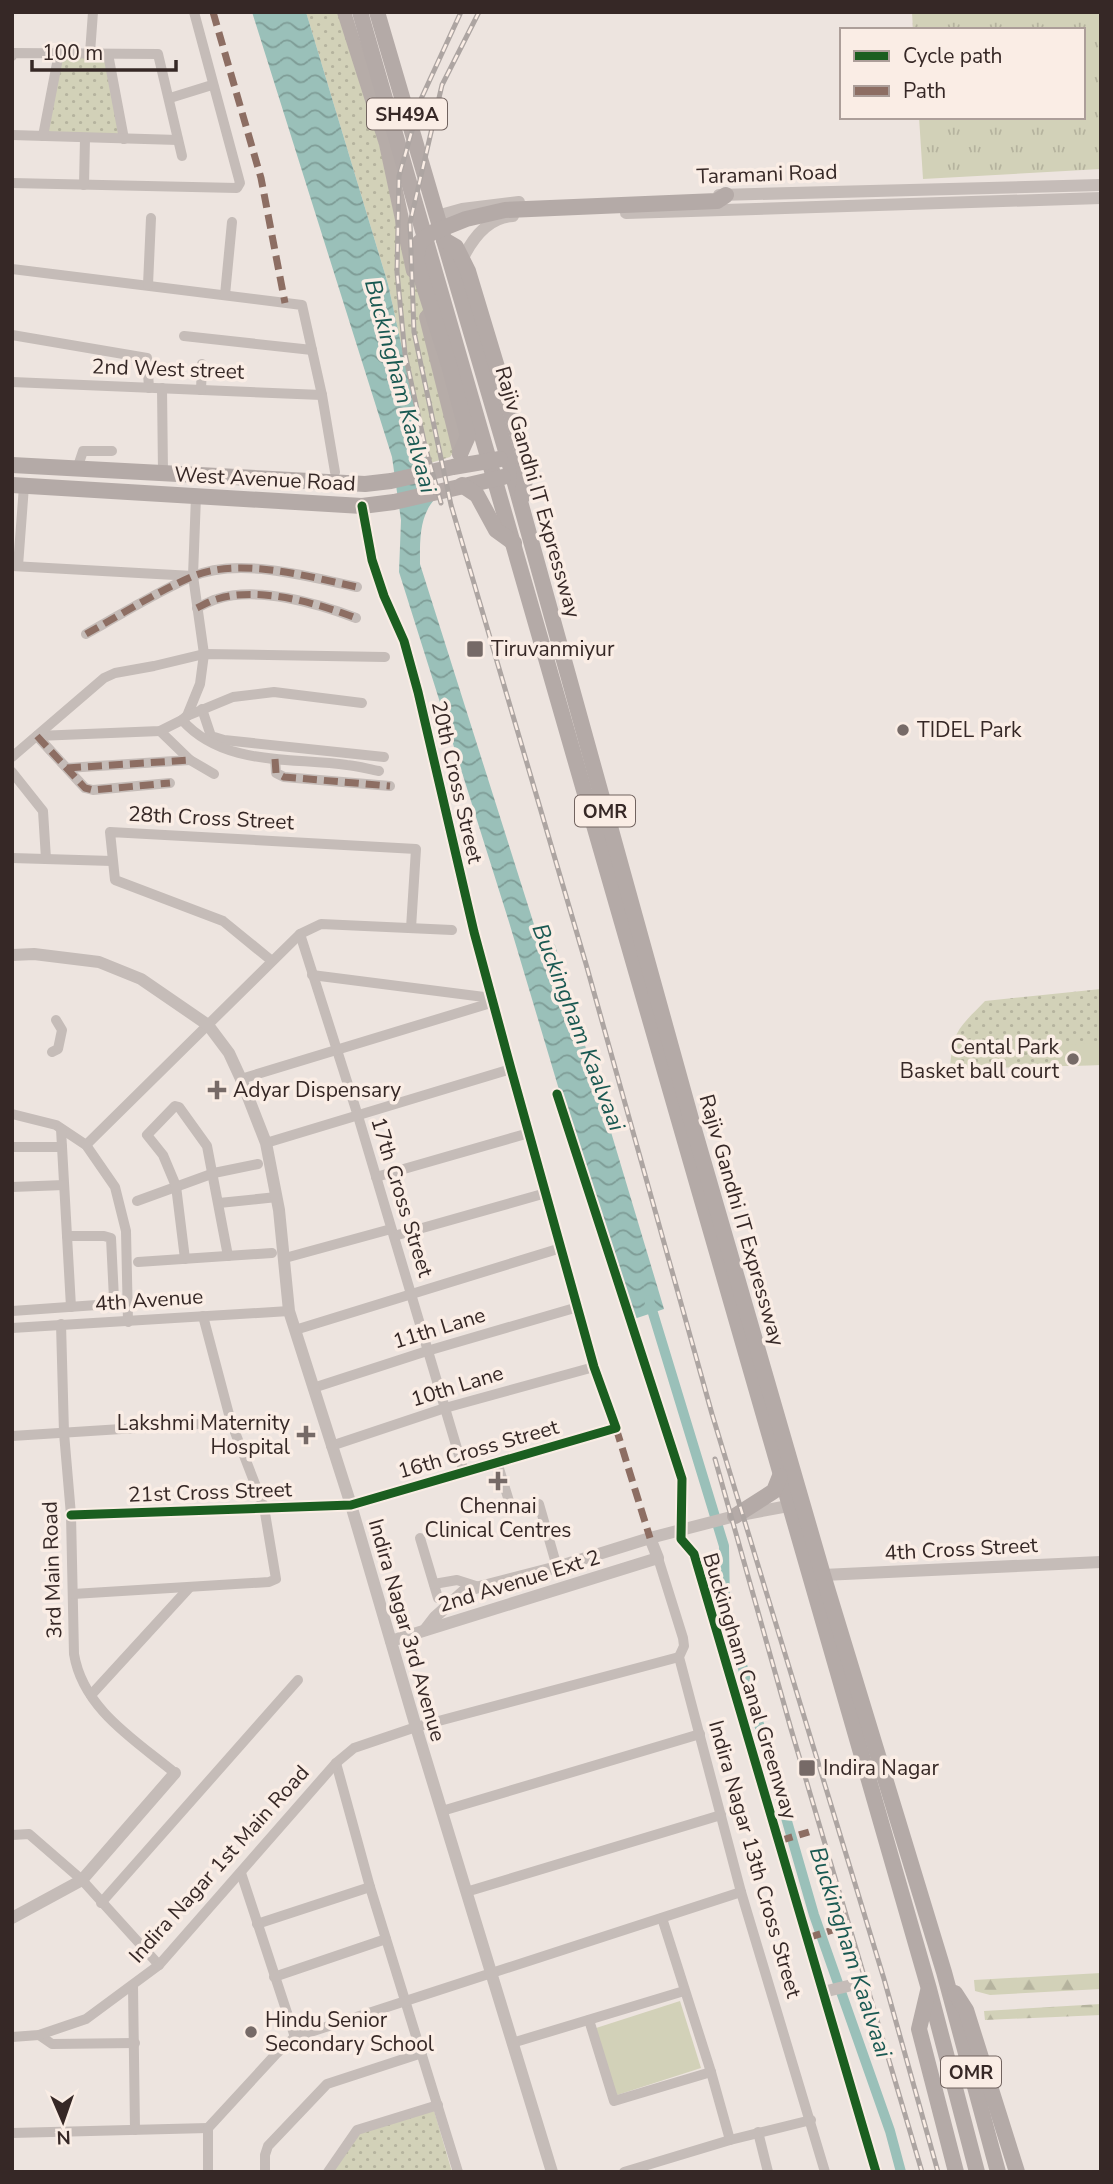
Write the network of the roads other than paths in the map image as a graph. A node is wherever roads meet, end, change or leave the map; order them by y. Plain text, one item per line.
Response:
1 (93, 12) edge
2 (194, 12) edge
3 (377, 12) edge
4 (354, 20) edge
5 (59, 53) junction
6 (90, 53) junction
7 (108, 54) junction
8 (12, 56) edge
9 (212, 85) junction
10 (170, 98) junction
11 (12, 135) edge
12 (43, 136) junction
13 (85, 138) junction
14 (124, 139) junction
15 (178, 140) junction
16 (183, 156) dead end
17 (12, 183) edge
18 (83, 185) junction
19 (1101, 185) edge
20 (726, 195) junction
21 (1101, 198) edge
22 (462, 209) junction
23 (437, 216) junction
24 (151, 218) dead end
25 (232, 222) dead end
26 (431, 233) junction
27 (470, 243) junction
28 (12, 269) edge
29 (454, 277) junction
30 (148, 285) junction
31 (225, 295) junction
32 (12, 335) edge
33 (184, 336) dead end
34 (312, 350) junction
35 (202, 364) dead end
36 (12, 382) edge
37 (149, 388) junction
38 (162, 388) junction
39 (201, 390) junction
40 (322, 395) junction
41 (468, 436) junction
42 (112, 451) dead end
43 (489, 454) junction
44 (508, 458) junction
45 (462, 460) junction
46 (12, 465) edge
47 (77, 469) junction
48 (335, 472) dead end
49 (163, 474) junction
50 (496, 478) junction
51 (518, 480) junction
52 (462, 485) junction
53 (18, 486) edge
54 (196, 496) junction
55 (362, 506) junction
56 (514, 542) junction
57 (15, 566) edge
58 (193, 576) junction
59 (357, 587) dead end
60 (197, 608) junction
61 (356, 618) dead end
62 (86, 634) dead end
63 (204, 654) junction
64 (385, 657) dead end
65 (362, 703) dead end
66 (202, 709) junction
67 (184, 718) junction
68 (160, 731) junction
69 (37, 736) junction
70 (12, 757) edge
71 (384, 757) dead end
72 (275, 759) junction
73 (190, 760) junction
74 (67, 768) junction
75 (379, 771) dead end
76 (12, 772) edge
77 (214, 774) dead end
78 (170, 783) dead end
79 (390, 786) dead end
80 (12, 858) edge
81 (46, 859) junction
82 (113, 861) junction
83 (411, 928) junction
84 (452, 930) dead end
85 (300, 933) junction
86 (12, 955) edge
87 (272, 961) junction
88 (312, 975) junction
89 (493, 1000) junction
90 (56, 1020) dead end
91 (208, 1025) junction
92 (337, 1050) junction
93 (52, 1052) dead end
94 (511, 1069) junction
95 (241, 1079) junction
96 (12, 1114) edge
97 (358, 1116) junction
98 (61, 1129) junction
99 (529, 1133) junction
100 (266, 1143) junction
101 (86, 1145) junction
102 (12, 1147) edge
103 (62, 1147) junction
104 (258, 1164) dead end
105 (214, 1173) junction
106 (376, 1177) junction
107 (64, 1185) junction
108 (176, 1186) junction
109 (12, 1188) edge
110 (546, 1193) junction
111 (277, 1197) junction
112 (136, 1201) dead end
113 (219, 1203) junction
114 (393, 1232) junction
115 (67, 1236) junction
116 (561, 1248) junction
117 (228, 1256) junction
118 (278, 1256) junction
119 (185, 1259) junction
120 (138, 1262) dead end
121 (411, 1294) junction
122 (71, 1307) junction
123 (578, 1307) junction
124 (12, 1311) edge
125 (289, 1311) junction
126 (203, 1316) junction
127 (128, 1322) junction
128 (61, 1324) junction
129 (12, 1328) edge
130 (295, 1330) junction
131 (427, 1351) junction
132 (594, 1367) junction
133 (313, 1388) junction
134 (444, 1409) junction
135 (231, 1422) junction
136 (616, 1427) joint
137 (64, 1433) junction
138 (12, 1436) edge
139 (331, 1446) junction
140 (497, 1462) junction
141 (464, 1472) junction
142 (780, 1476) junction
143 (509, 1501) dead end
144 (351, 1504) junction
145 (539, 1504) dead end
146 (796, 1505) junction
147 (264, 1507) junction
148 (71, 1515) junction
149 (735, 1516) junction
150 (420, 1538) dead end
151 (650, 1538) junction
152 (658, 1558) junction
153 (1101, 1562) edge
154 (557, 1567) junction
155 (823, 1575) junction
156 (434, 1584) junction
157 (478, 1587) junction
158 (189, 1588) junction
159 (73, 1594) junction
160 (438, 1598) dead end
161 (425, 1630) junction
162 (391, 1641) junction
163 (679, 1657) junction
164 (298, 1681) dead end
165 (91, 1695) junction
166 (416, 1727) junction
167 (700, 1734) junction
168 (336, 1763) junction
169 (175, 1773) joint
170 (442, 1811) junction
171 (721, 1815) junction
172 (12, 1835) edge
173 (241, 1872) junction
174 (82, 1880) junction
175 (370, 1886) junction
176 (466, 1892) junction
177 (741, 1892) junction
178 (101, 1903) junction
179 (13, 1917) edge
180 (662, 1918) junction
181 (257, 1924) junction
182 (386, 1939) junction
183 (159, 1965) junction
184 (944, 1972) junction
185 (491, 1973) junction
186 (274, 1977) junction
187 (852, 1985) dead end
188 (133, 1986) junction
189 (929, 1989) junction
190 (684, 1991) junction
191 (823, 1992) dead end
192 (405, 2000) junction
193 (589, 2020) junction
194 (39, 2035) junction
195 (12, 2037) edge
196 (295, 2037) junction
197 (135, 2043) junction
198 (512, 2043) junction
199 (422, 2053) junction
200 (711, 2072) junction
201 (438, 2105) junction
202 (811, 2120) junction
203 (208, 2129) junction
204 (135, 2130) junction
205 (758, 2132) junction
206 (12, 2133) edge
207 (730, 2140) junction
208 (208, 2172) edge
209 (265, 2172) edge
210 (328, 2172) edge
211 (458, 2172) edge
212 (552, 2172) edge
213 (624, 2172) edge
214 (768, 2172) edge
215 (825, 2172) edge
216 (957, 2172) edge
217 (977, 2172) edge
218 (998, 2172) edge
219 (1017, 2172) edge

1 - 6 street
2 - 9 street
3 - 23 main road, SH49A
4 - 43 main road, Rajiv Gandhi IT Expressway
4 - 45 main road
5 - 6 street
5 - 8 street
5 - 12 street
6 - 7 street
7 - 10 street
7 - 14 street
9 - 10 street
9 - 18 street
10 - 15 street
11 - 12 street
12 - 13 street
13 - 14 street
13 - 18 street
14 - 15 street
15 - 16 street
17 - 18 street
19 - 20 street, Taramani Road
20 - 22 street, Taramani Road
20 - 26 main road
21 - 27 street, Taramani Road
22 - 23 street, Taramani Road
22 - 27 street
23 - 29 main road, Rajiv Gandhi IT Expressway
24 - 30 street
25 - 31 street
26 - 41 main road
26 - 51 main road
27 - 29 street
28 - 30 street
29 - 44 main road, Rajiv Gandhi IT Expressway
30 - 31 street
31 - 34 street
32 - 37 street
33 - 34 street
34 - 40 street
35 - 39 street
36 - 37 street, 2nd West street
37 - 38 street, 2nd West street
38 - 39 street, 2nd West street
38 - 49 street
39 - 40 street, 2nd West street
40 - 48 street
41 - 43 main road
41 - 45 main road
42 - 47 street
43 - 44 main road, West Avenue Road
43 - 45 main road, West Avenue Road
43 - 50 main road, Rajiv Gandhi IT Expressway
44 - 51 main road, Rajiv Gandhi IT Expressway / OMR
45 - 49 main road, West Avenue Road
46 - 47 main road, West Avenue Road
47 - 49 main road, West Avenue Road
50 - 51 main road, West Avenue Road
50 - 52 main road, West Avenue Road
50 - 56 main road, Rajiv Gandhi IT Expressway / OMR
51 - 146 main road, Rajiv Gandhi IT Expressway / OMR
52 - 55 main road, West Avenue Road
52 - 56 main road
53 - 54 main road, West Avenue Road
53 - 57 street
54 - 55 main road, West Avenue Road
54 - 58 street
55 - 89 street, 20th Cross Street
56 - 142 main road, Rajiv Gandhi IT Expressway / OMR
57 - 58 street
58 - 59 street
58 - 60 street
58 - 62 street
60 - 61 street
60 - 63 street
63 - 64 street
63 - 67 street
63 - 69 street
65 - 66 street
66 - 67 street
66 - 71 street
67 - 68 street
67 - 72 street
68 - 69 street
68 - 73 street
69 - 70 street
69 - 74 street
72 - 75 street
72 - 79 street
73 - 74 street
73 - 77 street
74 - 78 street
76 - 81 street
80 - 81 street
81 - 82 street
82 - 83 street, 28th Cross Street
82 - 87 street
83 - 84 street
83 - 85 street
85 - 87 street
85 - 88 street, 17th Cross Street
86 - 91 street, Indira Nagar 3rd Avenue
87 - 91 street
88 - 89 street
88 - 92 street, 17th Cross Street
89 - 92 street
89 - 94 street, 20th Cross Street
90 - 93 street
91 - 95 street, Indira Nagar 3rd Avenue
91 - 101 street
92 - 95 street
92 - 97 street, 17th Cross Street
94 - 97 street
94 - 99 street, 20th Cross Street
95 - 100 street, Indira Nagar 3rd Avenue
96 - 98 street
97 - 100 street
97 - 106 street, 17th Cross Street
98 - 101 street
98 - 103 street
99 - 106 street
99 - 110 street, 20th Cross Street
100 - 111 street, Indira Nagar 3rd Avenue
101 - 127 street
102 - 103 street
103 - 107 street
104 - 105 street
105 - 108 street
105 - 108 street
105 - 113 street
106 - 114 street, 17th Cross Street
107 - 109 street
107 - 115 street
108 - 112 street
108 - 119 street
110 - 114 street
110 - 116 street, 20th Cross Street
111 - 113 street
111 - 118 street, Indira Nagar 3rd Avenue
113 - 117 street
114 - 118 street
114 - 121 street, 17th Cross Street
115 - 122 street
115 - 122 street
116 - 121 street
116 - 123 street, 20th Cross Street
117 - 118 street
117 - 119 street
118 - 125 street, Indira Nagar 3rd Avenue
119 - 120 street
121 - 130 street
121 - 131 street, 17th Cross Street
122 - 124 street
123 - 131 street, 11th Lane
123 - 132 street, 20th Cross Street
125 - 126 street, 4th Avenue
125 - 130 street, Indira Nagar 3rd Avenue
126 - 127 street, 4th Avenue
126 - 135 street
127 - 128 street, 4th Avenue
128 - 129 street, 4th Avenue
128 - 137 street, 3rd Main Road
130 - 133 street, Indira Nagar 3rd Avenue
131 - 133 street, 11th Lane
131 - 134 street, 17th Cross Street
132 - 134 street, 10th Lane
132 - 136 street, 20th Cross Street
133 - 139 street, Indira Nagar 3rd Avenue
134 - 139 street, 10th Lane
134 - 141 street, 17th Cross Street
135 - 137 street
135 - 147 street
136 - 140 street, 16th Cross Street
137 - 138 street
137 - 148 street, 3rd Main Road
139 - 144 street, Indira Nagar 3rd Avenue
140 - 141 street, 16th Cross Street
140 - 143 street
141 - 144 street, 16th Cross Street
142 - 146 main road, Rajiv Gandhi IT Expressway / OMR
142 - 149 main road
144 - 147 street, 21st Cross Street
144 - 162 street, Indira Nagar 3rd Avenue
145 - 154 street
146 - 149 street
146 - 155 main road, Rajiv Gandhi IT Expressway / OMR
146 - 189 main road, Rajiv Gandhi IT Expressway / OMR
147 - 148 street, 21st Cross Street
147 - 158 street
148 - 159 street, 3rd Main Road
149 - 151 street
150 - 156 street
151 - 152 street
151 - 154 street
152 - 161 street, 2nd Avenue Ext 2
152 - 163 street, Indira Nagar 13th Cross Street
153 - 155 street, 4th Cross Street
154 - 157 street
155 - 184 main road, Rajiv Gandhi IT Expressway / OMR
156 - 157 street
156 - 160 street
157 - 161 street
158 - 159 street
158 - 165 street
159 - 165 street, 3rd Main Road
161 - 162 street, 2nd Avenue Ext 2
162 - 166 street, Indira Nagar 3rd Avenue
163 - 166 street, Indira Nagar 1st Main Road
163 - 167 street, Indira Nagar 13th Cross Street
164 - 178 street
165 - 169 street, 3rd Main Road
166 - 168 street, Indira Nagar 1st Main Road
166 - 170 street, Indira Nagar 3rd Avenue
167 - 170 street
167 - 171 street, Indira Nagar 13th Cross Street
168 - 173 street, Indira Nagar 1st Main Road
168 - 175 street
169 - 174 street
170 - 176 street, Indira Nagar 3rd Avenue
171 - 176 street
171 - 177 street, Indira Nagar 13th Cross Street
172 - 174 street
173 - 181 street
173 - 183 street, Indira Nagar 1st Main Road
174 - 178 street
174 - 179 street
175 - 181 street
175 - 182 street
176 - 185 street, Indira Nagar 3rd Avenue
177 - 180 street
177 - 202 street, Indira Nagar 13th Cross Street
178 - 183 street
180 - 185 street
180 - 190 street
181 - 186 street
182 - 186 street
182 - 192 street
183 - 188 street, Indira Nagar 1st Main Road
184 - 218 main road, Rajiv Gandhi IT Expressway / OMR
184 - 219 main road
185 - 192 street
185 - 198 street, Indira Nagar 3rd Avenue
186 - 196 street
187 - 191 street
188 - 194 street, Indira Nagar 1st Main Road
188 - 197 street
189 - 216 main road
189 - 217 main road, Rajiv Gandhi IT Expressway / OMR
190 - 193 street
190 - 200 street
192 - 196 street
192 - 199 street
193 - 198 street
193 - 200 street
194 - 195 street, Indira Nagar 1st Main Road
194 - 197 street
196 - 203 street
197 - 204 street
198 - 212 street, Indira Nagar 3rd Avenue
199 - 201 street
199 - 209 street
200 - 207 street
201 - 210 street
201 - 211 street
202 - 205 street
202 - 215 street, Indira Nagar 13th Cross Street
203 - 204 street
203 - 208 street
204 - 206 street
205 - 207 street
205 - 214 street
207 - 213 street

